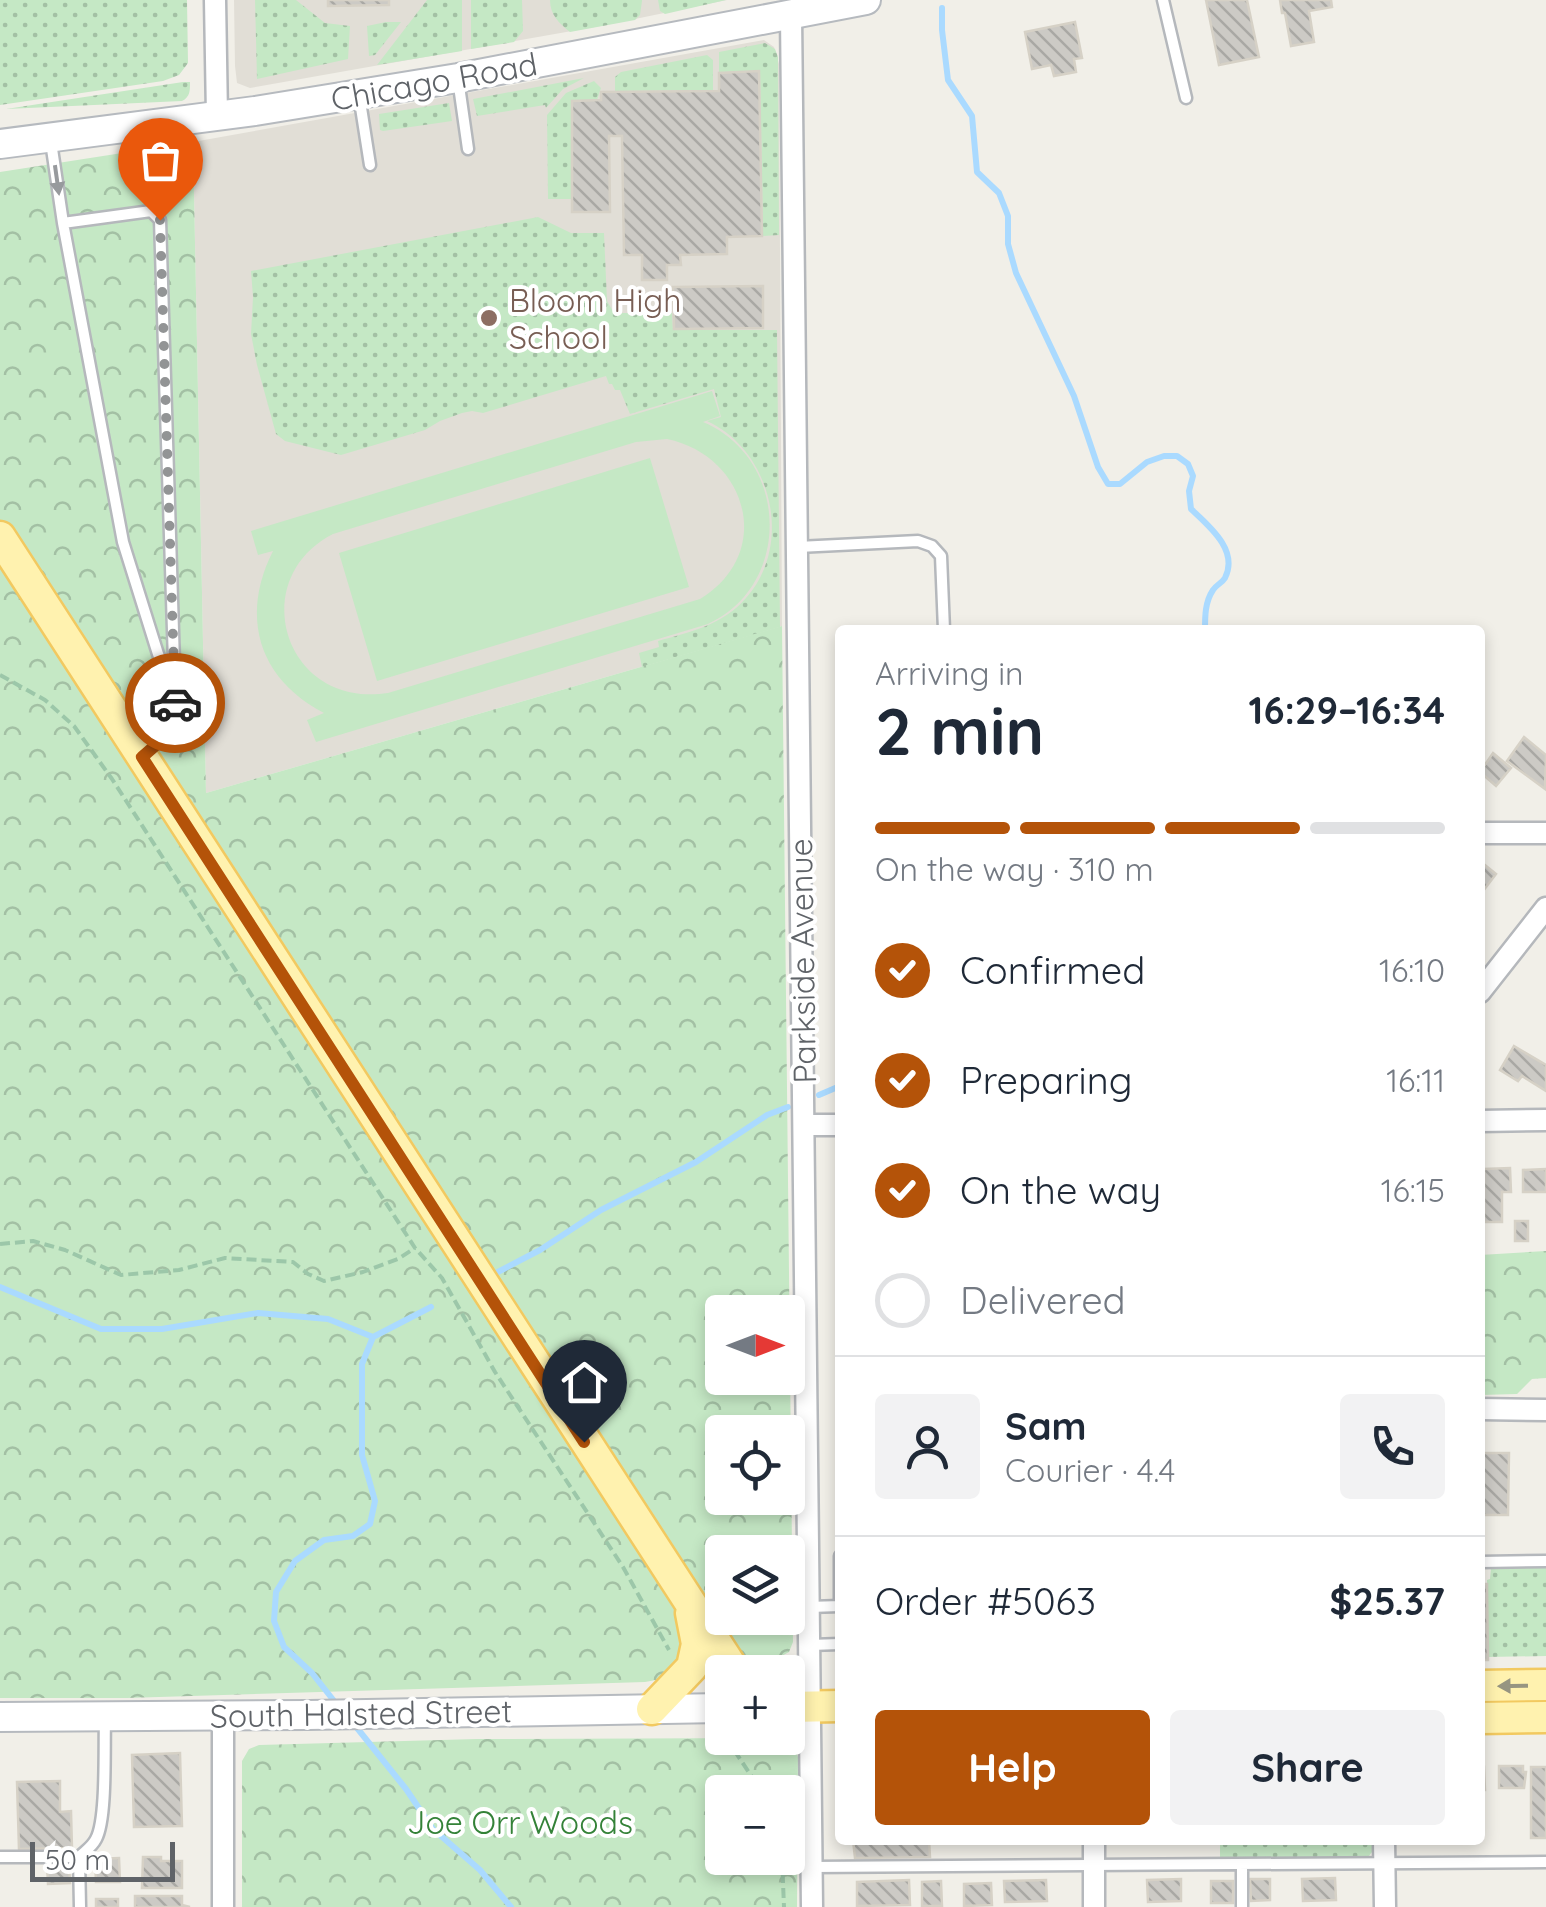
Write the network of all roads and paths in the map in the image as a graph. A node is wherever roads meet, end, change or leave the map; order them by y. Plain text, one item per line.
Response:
1 (215, 0) edge
2 (866, 0) edge
3 (1162, 0) edge
4 (791, 16) junction
5 (458, 78) junction
6 (359, 94) junction
7 (1186, 98) dead end
8 (217, 116) junction
9 (50, 137) junction
10 (0, 144) edge
11 (468, 149) dead end
12 (370, 165) dead end
13 (63, 223) junction
14 (0, 537) edge
15 (797, 547) junction
16 (944, 625) edge
17 (0, 675) edge
18 (176, 694) junction
19 (142, 757) junction
20 (1485, 833) edge
21 (1546, 833) edge
22 (1546, 908) edge
23 (1485, 986) edge
24 (1485, 1120) edge
25 (1546, 1120) edge
26 (835, 1125) edge
27 (804, 1126) junction
28 (0, 1244) edge
29 (415, 1248) junction
30 (1485, 1409) edge
31 (1546, 1410) edge
32 (1546, 1561) edge
33 (1485, 1562) edge
34 (690, 1605) junction
35 (835, 1606) edge
36 (809, 1607) junction
37 (835, 1644) edge
38 (810, 1645) junction
39 (672, 1655) dead end
40 (724, 1655) edge
41 (1546, 1685) edge
42 (1485, 1686) edge
43 (813, 1707) edge
44 (705, 1708) edge
45 (652, 1709) junction
46 (223, 1715) junction
47 (0, 1716) edge
48 (105, 1716) junction
49 (1546, 1717) edge
50 (1485, 1718) edge
51 (1094, 1845) edge
52 (1384, 1845) edge
53 (0, 1857) edge
54 (79, 1857) junction
55 (1546, 1862) edge
56 (1242, 1865) junction
57 (1385, 1865) junction
58 (1094, 1866) junction
59 (812, 1867) junction
60 (783, 1875) edge
61 (80, 1907) edge
62 (222, 1907) edge
63 (784, 1907) edge
64 (812, 1907) edge
65 (1094, 1907) edge
66 (1242, 1907) edge
67 (1386, 1907) edge

1 - 8 street
2 - 4 street, Chicago Road
3 - 7 lane
4 - 5 street, Chicago Road
4 - 15 street, Parkside Avenue
5 - 6 street, Chicago Road
5 - 11 lane
6 - 8 street, Chicago Road
6 - 12 lane
8 - 9 street, Chicago Road
9 - 10 street, Chicago Road
9 -> 13 lane
13 - 18 lane
13 - 18 lane
14 - 19 main road
15 - 16 lane
15 - 27 street, Parkside Avenue
17 - 29 path
18 - 19 lane
19 - 34 main road
20 - 21 street
22 - 23 street
24 - 25 street
26 - 27 street
27 - 36 street, Parkside Avenue
28 - 29 path
29 - 39 path
30 - 31 street
32 - 33 lane
34 - 40 main road
34 - 45 main road
35 - 36 lane
36 - 38 street, Parkside Avenue
37 - 38 lane
38 - 43 street, Parkside Avenue
41 -> 42 main road
43 - 59 street, Parkside Avenue
44 - 45 street, South Halsted Street
45 - 46 street, South Halsted Street
46 - 48 street, South Halsted Street
46 - 62 street
47 - 48 street, South Halsted Street
48 - 54 lane
49 - 50 main road
51 - 58 street
52 - 57 street
53 - 54 lane
54 - 61 lane
55 - 57 lane
56 - 57 lane
56 - 58 lane
56 - 66 lane
57 - 67 street
58 - 59 lane
58 - 65 street
59 - 64 street, Parkside Avenue
60 - 63 path

